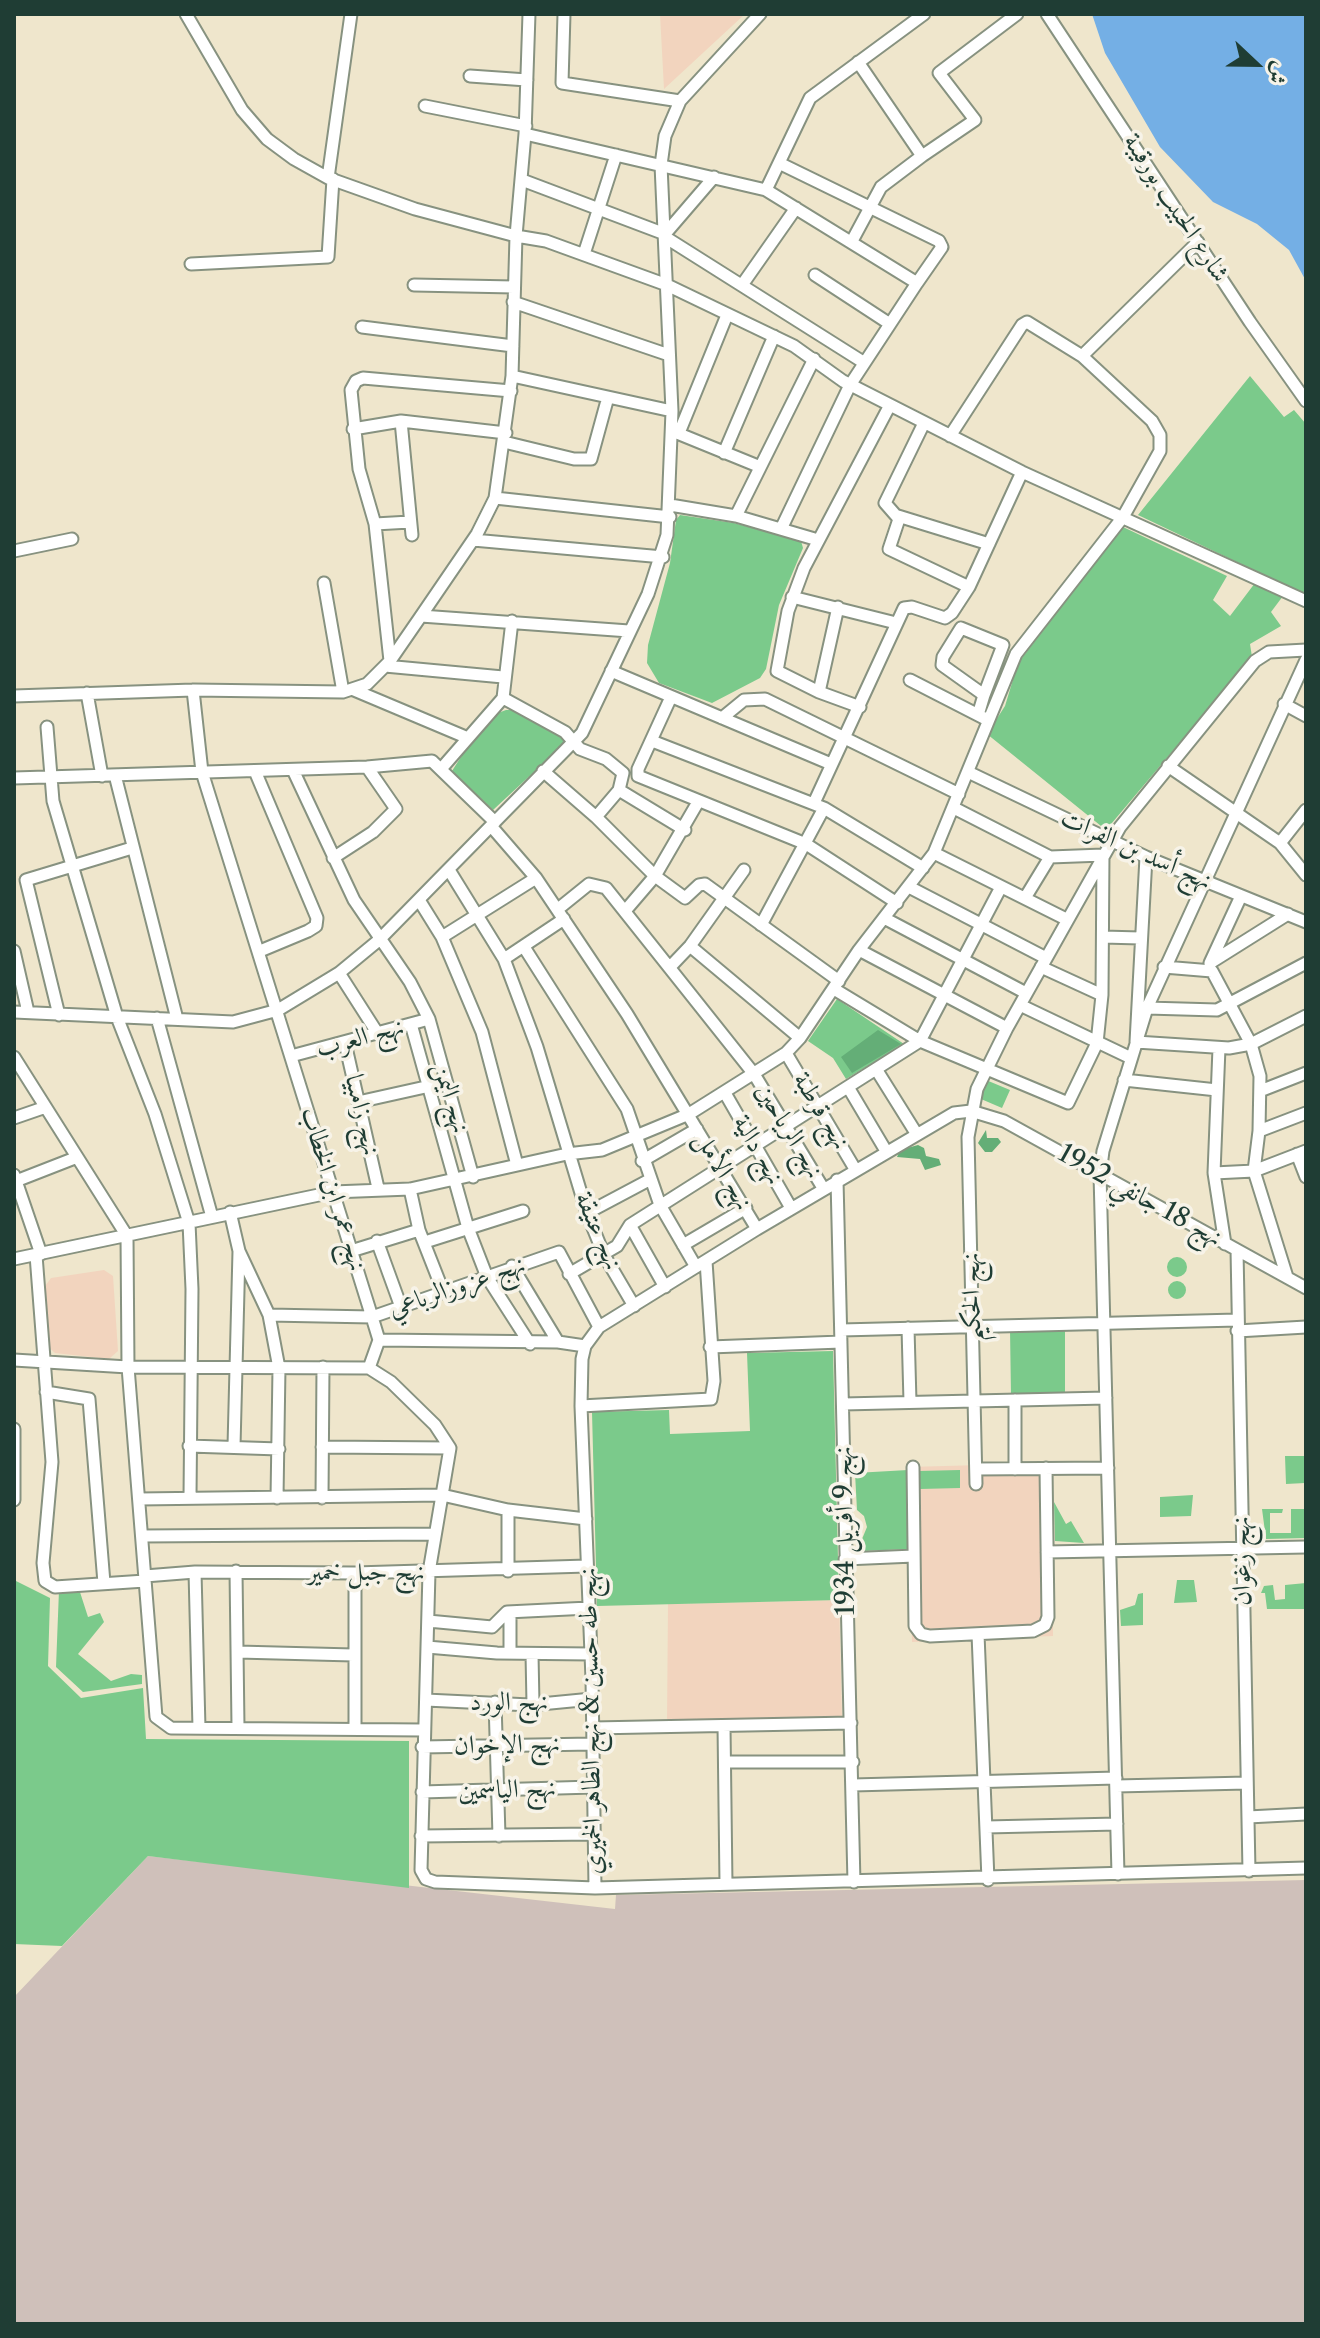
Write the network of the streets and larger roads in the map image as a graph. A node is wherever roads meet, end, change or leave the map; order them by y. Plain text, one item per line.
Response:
1 (186, 14) edge
2 (351, 14) edge
3 (529, 14) edge
4 (564, 14) edge
5 (760, 14) edge
6 (924, 14) edge
7 (1017, 14) edge
8 (1047, 14) edge
9 (858, 62) junction
10 (470, 76) dead end
11 (527, 80) junction
12 (680, 101) junction
13 (425, 106) dead end
14 (526, 130) junction
15 (616, 155) junction
16 (922, 156) junction
17 (779, 163) junction
18 (661, 165) junction
19 (714, 177) junction
20 (330, 179) junction
21 (522, 180) junction
22 (766, 190) junction
23 (602, 207) junction
24 (796, 208) junction
25 (872, 208) junction
26 (665, 235) junction
27 (516, 236) junction
28 (852, 241) junction
29 (1198, 242) junction
30 (584, 254) junction
31 (191, 264) dead end
32 (815, 275) dead end
33 (917, 283) junction
34 (414, 285) dead end
35 (667, 285) junction
36 (742, 285) junction
37 (514, 287) junction
38 (513, 302) junction
39 (727, 315) junction
40 (890, 324) junction
41 (362, 327) dead end
42 (774, 336) junction
43 (513, 346) junction
44 (669, 355) junction
45 (1082, 356) junction
46 (814, 359) junction
47 (863, 362) junction
48 (512, 376) junction
49 (850, 385) junction
50 (511, 391) junction
51 (608, 397) junction
52 (1306, 401) edge
53 (890, 405) junction
54 (672, 411) junction
55 (401, 421) junction
56 (924, 423) junction
57 (353, 429) junction
58 (675, 432) junction
59 (950, 436) junction
60 (505, 437) junction
61 (724, 453) junction
62 (758, 466) junction
63 (1022, 472) junction
64 (495, 498) junction
65 (670, 511) junction
66 (736, 516) junction
67 (898, 516) junction
68 (1123, 517) junction
69 (375, 524) junction
70 (781, 529) junction
71 (72, 539) dead end
72 (473, 540) junction
73 (818, 540) junction
74 (989, 544) junction
75 (14, 551) edge
76 (663, 557) junction
77 (324, 583) dead end
78 (969, 587) junction
79 (792, 597) junction
80 (1306, 601) edge
81 (838, 607) junction
82 (421, 616) junction
83 (512, 621) junction
84 (896, 623) junction
85 (629, 631) junction
86 (1306, 650) edge
87 (1306, 660) edge
88 (388, 664) junction
89 (611, 671) junction
90 (503, 677) junction
91 (910, 680) dead end
92 (193, 690) junction
93 (348, 691) junction
94 (819, 692) junction
95 (87, 693) junction
96 (984, 695) junction
97 (14, 696) edge
98 (671, 697) junction
99 (503, 698) junction
100 (1284, 704) junction
101 (860, 707) junction
102 (1306, 716) edge
103 (983, 717) junction
104 (722, 718) junction
105 (47, 727) dead end
106 (468, 738) junction
107 (843, 739) junction
108 (652, 741) junction
109 (574, 743) junction
110 (831, 764) junction
111 (1168, 766) junction
112 (367, 767) junction
113 (441, 769) junction
114 (293, 770) junction
115 (255, 771) junction
116 (543, 771) junction
117 (202, 772) junction
118 (968, 772) junction
119 (636, 774) junction
120 (109, 776) junction
121 (52, 777) junction
122 (14, 778) edge
123 (624, 778) junction
124 (619, 790) junction
125 (959, 794) junction
126 (698, 802) junction
127 (819, 806) junction
128 (954, 808) junction
129 (1306, 810) edge
130 (1234, 811) junction
131 (596, 817) junction
132 (493, 824) junction
133 (685, 830) junction
134 (1110, 841) junction
135 (1280, 843) junction
136 (806, 844) junction
137 (132, 848) junction
138 (934, 853) junction
139 (1103, 855) junction
140 (1050, 857) junction
141 (1146, 857) junction
142 (333, 858) junction
143 (72, 866) junction
144 (923, 868) junction
145 (449, 870) junction
146 (744, 870) dead end
147 (1306, 875) edge
148 (655, 876) junction
149 (536, 878) junction
150 (1202, 881) junction
151 (909, 887) junction
152 (1001, 887) junction
153 (1241, 896) junction
154 (725, 898) junction
155 (1025, 898) junction
156 (419, 900) junction
157 (897, 903) junction
158 (625, 911) junction
159 (561, 914) junction
160 (1288, 914) junction
161 (480, 915) junction
162 (884, 918) junction
163 (1066, 919) junction
164 (1306, 922) edge
165 (761, 925) junction
166 (982, 925) junction
167 (442, 937) junction
168 (1103, 937) junction
169 (1140, 938) junction
170 (379, 940) junction
171 (690, 946) junction
172 (524, 947) junction
173 (859, 950) junction
174 (14, 951) edge
175 (260, 951) junction
176 (964, 958) junction
177 (504, 959) junction
178 (1044, 962) junction
179 (1306, 963) edge
180 (670, 967) junction
181 (1164, 967) junction
182 (1209, 967) junction
183 (339, 973) junction
184 (837, 985) junction
185 (1026, 993) junction
186 (944, 995) junction
187 (1102, 995) junction
188 (1228, 1003) junction
189 (1020, 1005) junction
190 (1147, 1008) junction
191 (278, 1010) junction
192 (14, 1012) edge
193 (28, 1012) junction
194 (59, 1015) junction
195 (1306, 1016) edge
196 (117, 1017) junction
197 (157, 1018) junction
198 (177, 1019) junction
199 (429, 1019) junction
200 (411, 1024) junction
201 (1007, 1028) junction
202 (378, 1034) junction
203 (800, 1038) junction
204 (920, 1041) junction
205 (1136, 1042) junction
206 (345, 1043) junction
207 (1097, 1043) junction
208 (1251, 1044) junction
209 (1219, 1048) junction
210 (786, 1053) junction
211 (291, 1056) junction
212 (1131, 1058) junction
213 (16, 1065) edge
214 (876, 1069) junction
215 (986, 1070) junction
216 (1306, 1073) edge
217 (754, 1074) junction
218 (1124, 1080) junction
219 (430, 1086) junction
220 (848, 1087) junction
221 (1217, 1090) junction
222 (1260, 1091) junction
223 (725, 1093) junction
224 (358, 1102) junction
225 (818, 1106) junction
226 (43, 1108) junction
227 (971, 1111) junction
228 (1306, 1113) edge
229 (689, 1114) junction
230 (14, 1118) edge
231 (788, 1125) junction
232 (697, 1129) junction
233 (1259, 1131) junction
234 (916, 1133) junction
235 (634, 1138) junction
236 (755, 1146) junction
237 (886, 1151) junction
238 (1302, 1152) edge
239 (567, 1154) junction
240 (75, 1158) junction
241 (642, 1161) junction
242 (517, 1165) junction
243 (722, 1166) junction
244 (855, 1169) junction
245 (1254, 1171) junction
246 (1214, 1173) junction
247 (1100, 1174) junction
248 (473, 1177) junction
249 (1306, 1177) edge
250 (15, 1178) edge
251 (651, 1179) junction
252 (837, 1180) junction
253 (452, 1181) junction
254 (378, 1188) junction
255 (823, 1188) junction
256 (410, 1189) junction
257 (333, 1192) junction
258 (660, 1205) junction
259 (746, 1208) junction
260 (791, 1208) junction
261 (523, 1211) dead end
262 (230, 1212) junction
263 (587, 1213) junction
264 (212, 1217) junction
265 (189, 1223) junction
266 (630, 1225) junction
267 (468, 1228) junction
268 (757, 1229) junction
269 (127, 1236) junction
270 (422, 1236) junction
271 (377, 1241) junction
272 (1225, 1244) junction
273 (683, 1245) junction
274 (1237, 1250) junction
275 (239, 1251) junction
276 (351, 1251) junction
277 (38, 1255) junction
278 (604, 1255) junction
279 (14, 1259) edge
280 (701, 1264) junction
281 (512, 1266) junction
282 (569, 1274) junction
283 (487, 1277) junction
284 (1287, 1277) junction
285 (665, 1287) junction
286 (1306, 1288) edge
287 (443, 1291) junction
288 (634, 1306) junction
289 (401, 1307) junction
290 (269, 1315) junction
291 (372, 1317) junction
292 (1104, 1323) junction
293 (1237, 1325) junction
294 (972, 1326) junction
295 (599, 1327) junction
296 (1306, 1327) edge
297 (908, 1328) junction
298 (841, 1336) junction
299 (379, 1340) junction
300 (558, 1342) junction
301 (530, 1344) junction
302 (585, 1346) junction
303 (710, 1347) junction
304 (14, 1360) edge
305 (44, 1361) junction
306 (190, 1366) junction
307 (234, 1366) junction
308 (128, 1367) junction
309 (323, 1367) junction
310 (279, 1368) junction
311 (369, 1368) junction
312 (46, 1392) junction
313 (1106, 1398) junction
314 (1015, 1400) junction
315 (974, 1401) junction
316 (910, 1402) junction
317 (843, 1404) junction
318 (581, 1406) junction
319 (14, 1429) edge
320 (15, 1446) edge
321 (189, 1446) junction
322 (234, 1446) junction
323 (322, 1447) junction
324 (450, 1448) junction
325 (279, 1449) junction
326 (913, 1467) dead end
327 (1046, 1468) junction
328 (1108, 1468) junction
329 (976, 1469) junction
330 (1015, 1469) junction
331 (976, 1484) dead end
332 (442, 1495) junction
333 (190, 1497) junction
334 (277, 1498) junction
335 (322, 1498) junction
336 (139, 1499) junction
337 (14, 1500) edge
338 (508, 1510) junction
339 (586, 1519) junction
340 (435, 1534) junction
341 (142, 1536) junction
342 (1306, 1547) edge
343 (1242, 1549) junction
344 (1047, 1552) junction
345 (1110, 1552) junction
346 (914, 1556) junction
347 (845, 1559) junction
348 (587, 1566) junction
349 (236, 1571) junction
350 (508, 1571) junction
351 (195, 1572) junction
352 (429, 1572) junction
353 (355, 1573) junction
354 (145, 1578) junction
355 (104, 1583) junction
356 (589, 1608) junction
357 (510, 1612) junction
358 (428, 1621) junction
359 (978, 1634) junction
360 (427, 1647) junction
361 (238, 1652) junction
362 (510, 1653) junction
363 (532, 1654) junction
364 (591, 1654) junction
365 (353, 1655) junction
366 (592, 1699) junction
367 (426, 1700) junction
368 (495, 1702) junction
369 (533, 1704) junction
370 (851, 1723) junction
371 (724, 1726) junction
372 (238, 1727) junction
373 (199, 1728) junction
374 (593, 1728) junction
375 (355, 1729) junction
376 (423, 1730) junction
377 (592, 1744) junction
378 (495, 1746) junction
379 (422, 1747) junction
380 (725, 1762) junction
381 (853, 1762) junction
382 (984, 1781) junction
383 (1116, 1782) junction
384 (1247, 1783) junction
385 (853, 1785) junction
386 (593, 1787) junction
387 (497, 1790) junction
388 (422, 1792) junction
389 (1306, 1814) edge
390 (1248, 1817) junction
391 (1117, 1824) junction
392 (986, 1827) junction
393 (593, 1834) junction
394 (421, 1836) junction
395 (499, 1836) junction
396 (1306, 1868) edge
397 (1249, 1871) junction
398 (1118, 1874) junction
399 (988, 1880) junction
400 (854, 1882) junction
401 (726, 1884) junction
402 (595, 1888) junction

1 - 20 street
2 - 20 street
3 - 11 street
4 - 12 street
5 - 12 street
6 - 9 street
7 - 16 street
8 - 29 street, شارع الحبيب بورقيبة
9 - 16 street
9 - 17 street
10 - 11 street
11 - 14 street
12 - 18 street
13 - 14 street
14 - 15 street
14 - 21 street
15 - 18 street
15 - 23 street
16 - 25 street
17 - 22 street
17 - 25 street
18 - 19 street
18 - 26 street
19 - 22 street
19 - 26 street
20 - 27 street
20 - 31 street
21 - 23 street
21 - 27 street
22 - 24 street
23 - 26 street
23 - 30 street
24 - 28 street
24 - 36 street
25 - 28 street
25 - 33 street
26 - 35 street
26 - 36 street
27 - 30 street
27 - 37 street
28 - 33 street
29 - 45 street
29 - 52 street, شارع الحبيب بورقيبة
30 - 35 street
32 - 40 street
33 - 40 street
34 - 37 street
35 - 39 street
35 - 44 street
36 - 47 street
37 - 38 street
38 - 43 street
38 - 44 street
39 - 42 street
39 - 58 street
40 - 47 street
41 - 43 street
42 - 46 street
42 - 61 street
43 - 48 street
44 - 54 street
45 - 59 street
45 - 68 street
46 - 49 street
46 - 62 street
47 - 49 street
48 - 50 street
48 - 51 street
49 - 53 street
49 - 70 street
50 - 57 street
50 - 60 street
51 - 54 street
51 - 60 street
53 - 56 street
53 - 73 street
54 - 58 street
55 - 57 street
55 - 60 street
55 - 69 street
56 - 59 street
56 - 67 street
57 - 69 street
58 - 61 street
58 - 65 street
59 - 63 street
60 - 64 street
61 - 62 street
62 - 66 street
63 - 68 street
63 - 74 street
64 - 65 street
64 - 72 street
65 - 66 street
65 - 76 street
66 - 70 street
67 - 74 street
67 - 78 street
68 - 80 street
68 - 103 street
69 - 88 street
70 - 73 street
71 - 75 street
72 - 76 street
72 - 82 street
73 - 79 street
74 - 78 street
76 - 85 street
77 - 93 street
78 - 84 street
79 - 81 street
79 - 94 street
81 - 84 street
81 - 94 street
82 - 83 street
82 - 88 street
83 - 85 street
83 - 90 street
84 - 101 street
85 - 89 street
86 - 111 street, نهج الحكيم
87 - 100 street
88 - 90 street
88 - 93 street
89 - 98 street
89 - 109 street
90 - 99 street
91 - 103 street
92 - 93 street
92 - 95 street
92 - 117 street, نهج عمر ابن الخطاب
93 - 106 street
94 - 101 street
95 - 97 street
95 - 120 street
96 - 96 street
96 - 103 street
98 - 104 street
98 - 108 street
99 - 106 street
99 - 109 street
100 - 102 street
100 - 130 street
101 - 107 street
103 - 118 street
104 - 107 street
104 - 110 street
105 - 121 street
106 - 113 street
107 - 110 street
107 - 125 street
108 - 119 street
108 - 127 street
109 - 116 street
109 - 123 street
110 - 127 street
111 - 130 street
111 - 134 street, نهج الحكيم
112 - 113 street
112 - 114 street
112 - 142 street
113 - 132 street, نهج الأمل
114 - 115 street
114 - 142 street, نهج اليمن
115 - 117 street
115 - 175 street
116 - 131 street
116 - 132 street
117 - 120 street
117 - 175 street, نهج عمر ابن الخطاب
118 - 125 street
118 - 134 street, نهج أسد بن الفرات
119 - 123 street
119 - 126 street
120 - 121 street
120 - 137 street
121 - 122 street
121 - 143 street
123 - 124 street
124 - 131 street
124 - 133 street
125 - 128 street
126 - 133 street
126 - 136 street
127 - 136 street
127 - 144 street
128 - 138 street
128 - 140 street
129 - 135 street
130 - 135 street
130 - 150 street
131 - 148 street
132 - 145 street
132 - 149 street, نهج الأمل
133 - 148 street
134 - 139 street, نهج الحكيم
134 - 141 street, نهج أسد بن الفرات
135 - 147 street
136 - 157 street
136 - 165 street
137 - 143 street
137 - 198 street
138 - 144 street
138 - 152 street
139 - 140 street
139 - 163 street, نهج الحكيم
139 - 168 street
140 - 155 street
141 - 150 street, نهج أسد بن الفرات
141 - 169 street
142 - 170 street, نهج اليمن
143 - 194 street
143 - 196 street
144 - 151 street
145 - 156 street
145 - 161 street, نهج عتيقة
146 - 154 street
148 - 154 street
148 - 158 street
149 - 159 street, نهج الأمل
149 - 161 street
150 - 153 street, نهج أسد بن الفرات
150 - 181 street
151 - 157 street
151 - 166 street
152 - 155 street
152 - 166 street
153 - 160 street, نهج أسد بن الفرات
153 - 182 street
154 - 165 street
154 - 171 street
155 - 163 street
156 - 167 street
156 - 170 street
157 - 162 street
158 - 159 street, نهج الرياحين
158 - 180 street, نهج الرياحين
159 - 172 street
159 - 229 street, نهج الأمل
160 - 164 street, نهج أسد بن الفرات
160 - 182 street
161 - 167 street
161 - 177 street, نهج عتيقة
162 - 173 street
162 - 176 street
163 - 178 street, نهج الحكيم
165 - 184 street
166 - 176 street
166 - 178 street
167 - 242 street
168 - 169 street
168 - 187 street
169 - 205 street
170 - 183 street
170 - 199 street, نهج اليمن
171 - 180 street
171 - 203 street
172 - 177 street
172 - 235 street
173 - 184 street
173 - 186 street
174 - 193 street
175 - 191 street, نهج عمر ابن الخطاب
176 - 185 street
176 - 186 street
177 - 239 street, نهج عتيقة
178 - 185 street, نهج الحكيم
178 - 187 street
179 - 188 street
180 - 217 street, نهج الرياحين
181 - 182 street
181 - 190 street
182 - 188 street
183 - 191 street
183 - 202 street
184 - 203 street
184 - 204 street
185 - 189 street, نهج الحكيم
186 - 201 street
186 - 204 street
187 - 207 street
188 - 190 street
188 - 208 street
189 - 201 street, نهج الحكيم
189 - 207 street
190 - 205 street
191 - 198 street
191 - 211 street, نهج عمر ابن الخطاب
192 - 193 street
193 - 194 street
194 - 196 street
195 - 208 street
196 - 197 street
196 - 265 street
197 - 198 street
197 - 264 street
199 - 200 street, نهج العرب
199 - 248 street, نهج اليمن
200 - 202 street, نهج العرب
200 - 219 street
201 - 215 street, نهج الحكيم
202 - 206 street, نهج العرب
203 - 210 street
204 - 214 street
204 - 215 street
205 - 209 street
205 - 212 street
206 - 211 street, نهج العرب
206 - 224 street, نهج زامبيا
207 - 212 street
207 - 215 street
208 - 209 street
208 - 222 street
209 - 221 street
210 - 217 street
210 - 225 street, نهج قرطبة
211 - 257 street, نهج عمر ابن الخطاب
212 - 218 street
213 - 226 street
214 - 220 street
214 - 234 street
215 - 227 street, نهج الحكيم
216 - 222 street
217 - 223 street
217 - 231 street, نهج الرياحين
218 - 221 street
218 - 247 street
219 - 224 street
219 - 253 street
220 - 225 street
220 - 237 street
221 - 246 street
222 - 233 street
223 - 229 street
223 - 236 street, نهج دالية
224 - 254 street, نهج زامبيا
225 - 231 street
225 - 244 street, نهج قرطبة
226 - 230 street
226 - 240 street
227 - 234 street
227 - 247 street, نهج 18 جانفي 1952
227 - 294 street, نهج الحكيم
228 - 233 street
229 - 232 street, نهج الأمل
229 - 235 street
231 - 236 street
231 - 255 street, نهج الرياحين
232 - 241 street
232 - 243 street, نهج الأمل
233 - 245 street
234 - 237 street
235 - 239 street
235 - 241 street
236 - 243 street
236 - 260 street, نهج دالية
237 - 244 street
238 - 245 street
238 - 249 street
239 - 242 street
239 - 263 street, نهج عتيقة
240 - 250 street
240 - 269 street
241 - 251 street
242 - 248 street
243 - 258 street
243 - 259 street, نهج الأمل
244 - 252 street
245 - 246 street
245 - 284 street
246 - 272 street
247 - 272 street, نهج 18 جانفي 1952
247 - 292 street
248 - 253 street
250 - 277 street
251 - 258 street
251 - 263 street
252 - 255 street
252 - 298 street, نهج 9 أفريل 1934
253 - 256 street
253 - 267 street
254 - 256 street
254 - 257 street
255 - 260 street
256 - 270 street
257 - 262 street
257 - 276 street, نهج عمر ابن الخطاب
258 - 266 street
258 - 273 street
259 - 268 street, نهج الأمل
259 - 273 street
260 - 268 street
261 - 267 street
262 - 264 street
262 - 275 street
263 - 278 street, نهج عتيقة
264 - 265 street
265 - 269 street
265 - 306 street
266 - 278 street
266 - 285 street
267 - 270 street
267 - 283 street
268 - 280 street
269 - 277 street
269 - 308 street
270 - 271 street
270 - 287 street
271 - 276 street
271 - 289 street
272 - 274 street, نهج 18 جانفي 1952
273 - 280 street
274 - 284 street, نهج 18 جانفي 1952
274 - 293 street, نهج زغوان
275 - 290 street
275 - 307 street
276 - 291 street, نهج عمر ابن الخطاب
277 - 279 street
277 - 305 street
278 - 282 street
278 - 288 street, نهج عتيقة
280 - 285 street
280 - 303 street
281 - 282 street, نهج عزوزالرباعي
281 - 283 street, نهج عزوزالرباعي
281 - 300 street
282 - 295 street, نهج عزوزالرباعي
283 - 287 street, نهج عزوزالرباعي
283 - 301 street
284 - 286 street, نهج 18 جانفي 1952
285 - 288 street
287 - 289 street, نهج عزوزالرباعي
288 - 295 street
289 - 291 street, نهج عزوزالرباعي
290 - 291 street, نهج عزوزالرباعي
290 - 310 street
291 - 299 street, نهج عمر ابن الخطاب
292 - 293 street
292 - 294 street
292 - 313 street
293 - 296 street
293 - 343 street, نهج زغوان
294 - 297 street
294 - 315 street, نهج الحكيم
295 - 302 street
297 - 298 street
297 - 316 street
298 - 303 street
298 - 317 street, نهج 9 أفريل 1934
299 - 301 street
299 - 311 street
300 - 301 street
300 - 302 street
302 - 318 street, نهج طه حسين & نهج الطاهر الخميري
303 - 318 street
304 - 305 street
305 - 308 street
305 - 312 street
306 - 307 street
306 - 308 street
306 - 321 street
307 - 310 street
307 - 322 street
308 - 336 street
309 - 310 street
309 - 311 street
309 - 323 street
310 - 325 street
311 - 324 street
312 - 355 street
312 - 355 street, نهج جبل خمير
313 - 314 street
313 - 328 street
314 - 315 street
314 - 330 street
315 - 316 street
315 - 329 street, نهج الحكيم
316 - 317 street
317 - 347 street, نهج 9 أفريل 1934
318 - 339 street, نهج طه حسين & نهج الطاهر الخميري
319 - 320 street
320 - 337 street
321 - 322 street
321 - 333 street
322 - 325 street
323 - 324 street
323 - 335 street
324 - 332 street
325 - 334 street
326 - 346 street
327 - 328 street
327 - 330 street
327 - 344 street
328 - 345 street
329 - 330 street
329 - 331 street, نهج الحكيم
332 - 335 street
332 - 338 street
332 - 340 street
333 - 334 street
333 - 336 street
334 - 335 street
336 - 341 street
338 - 339 street
338 - 350 street
339 - 348 street, نهج طه حسين & نهج الطاهر الخميري
340 - 341 street
340 - 352 street
341 - 354 street
342 - 343 street
343 - 345 street
343 - 384 street, نهج زغوان
344 - 345 street
344 - 359 street
345 - 383 street
346 - 347 street
346 - 359 street
347 - 370 street, نهج 9 أفريل 1934
348 - 350 street, نهج جبل خمير
348 - 356 street, نهج طه حسين & نهج الطاهر الخميري
349 - 351 street, نهج جبل خمير
349 - 353 street, نهج جبل خمير
349 - 361 street
350 - 352 street, نهج جبل خمير
351 - 354 street, نهج جبل خمير
351 - 373 street
352 - 353 street, نهج جبل خمير
352 - 358 street
353 - 365 street
354 - 355 street, نهج جبل خمير
354 - 373 street
356 - 357 street
356 - 364 street, نهج طه حسين & نهج الطاهر الخميري
357 - 358 street
357 - 362 street
358 - 360 street
359 - 382 street
360 - 362 street
360 - 367 street
361 - 365 street
361 - 372 street
362 - 363 street
363 - 364 street
363 - 369 street
364 - 366 street, نهج طه حسين & نهج الطاهر الخميري
365 - 375 street
366 - 369 street, نهج الورد
366 - 374 street, نهج طه حسين & نهج الطاهر الخميري
367 - 368 street, نهج الورد
367 - 376 street
368 - 369 street, نهج الورد
368 - 378 street
370 - 371 street
370 - 381 street, نهج 9 أفريل 1934
371 - 374 street
371 - 380 street
372 - 373 street
372 - 375 street
374 - 377 street, نهج طه حسين & نهج الطاهر الخميري
375 - 376 street
376 - 379 street
377 - 378 street, نهج الإخوان
377 - 386 street, نهج طه حسين & نهج الطاهر الخميري
378 - 379 street, نهج الإخوان
378 - 387 street
379 - 388 street
380 - 381 street
380 - 401 street
381 - 385 street, نهج 9 أفريل 1934
382 - 383 street
382 - 385 street
382 - 392 street
383 - 384 street
383 - 391 street
384 - 390 street, نهج زغوان
385 - 400 street, نهج 9 أفريل 1934
386 - 387 street, نهج الياسمين
386 - 393 street, نهج طه حسين & نهج الطاهر الخميري
387 - 388 street, نهج الياسمين
387 - 395 street
388 - 394 street
389 - 390 street
390 - 397 street, نهج زغوان
391 - 392 street
391 - 398 street
392 - 399 street
393 - 395 street
393 - 402 street, نهج طه حسين & نهج الطاهر الخميري
394 - 395 street
394 - 402 street
396 - 397 street, نهج طه حسين & نهج الطاهر الخميري
397 - 398 street, نهج طه حسين & نهج الطاهر الخميري
398 - 399 street, نهج طه حسين & نهج الطاهر الخميري
399 - 400 street, نهج طه حسين & نهج الطاهر الخميري
400 - 401 street, نهج طه حسين & نهج الطاهر الخميري
401 - 402 street, نهج طه حسين & نهج الطاهر الخميري

